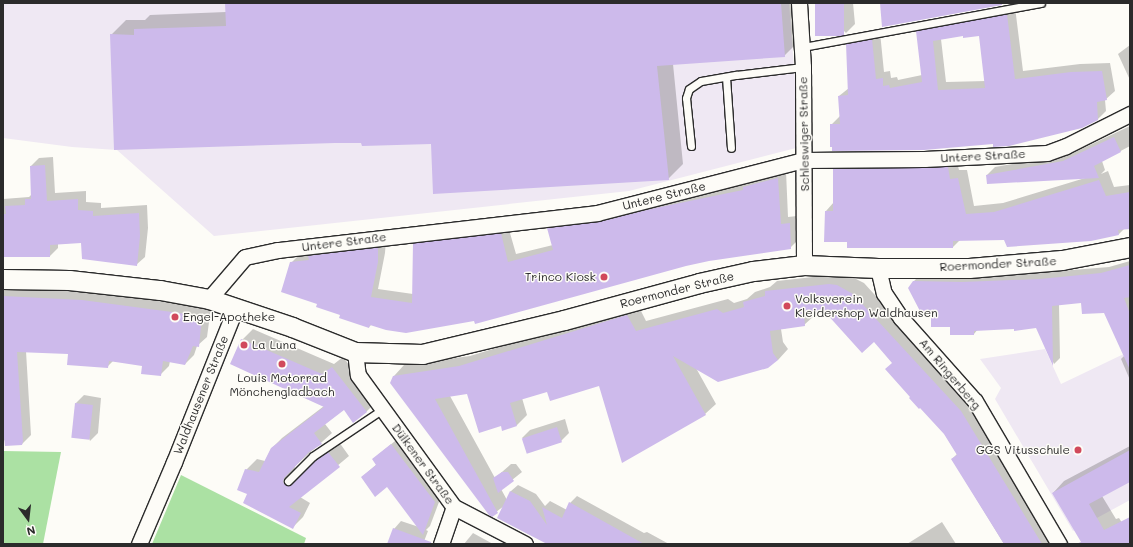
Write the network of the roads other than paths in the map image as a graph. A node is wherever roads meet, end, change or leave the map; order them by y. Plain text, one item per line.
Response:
1 (799, 3) edge
2 (1041, 3) edge
3 (803, 47) junction
4 (803, 66) junction
5 (726, 77) junction
6 (1130, 114) edge
7 (692, 146) dead end
8 (731, 148) dead end
9 (804, 160) junction
10 (1130, 247) edge
11 (804, 265) junction
12 (878, 268) junction
13 (3, 279) edge
14 (209, 299) junction
15 (236, 307) junction
16 (356, 352) junction
17 (383, 409) junction
18 (288, 481) dead end
19 (454, 507) junction
20 (138, 544) edge
21 (441, 544) edge
22 (525, 544) edge
23 (1059, 544) edge

1 - 3 street, Schleswiger Straße
2 - 3 lane
3 - 4 street, Schleswiger Straße
4 - 5 lane
4 - 9 street, Schleswiger Straße
5 - 7 lane
5 - 8 lane
6 - 9 street, Untere Straße
9 - 11 street, Schleswiger Straße
9 - 14 street, Untere Straße
10 - 12 street, Roermonder Straße
11 - 12 street, Roermonder Straße
11 - 16 street, Roermonder Straße
12 - 23 street, Am Ringerberg
13 - 14 street
14 - 15 street
15 - 16 street, Roermonder Straße
15 - 20 street, Waldhausener Straße
16 - 17 street, Dülkener Straße
17 - 18 lane
17 - 19 street, Dülkener Straße
19 - 21 street
19 - 22 street, Dülkener Straße

